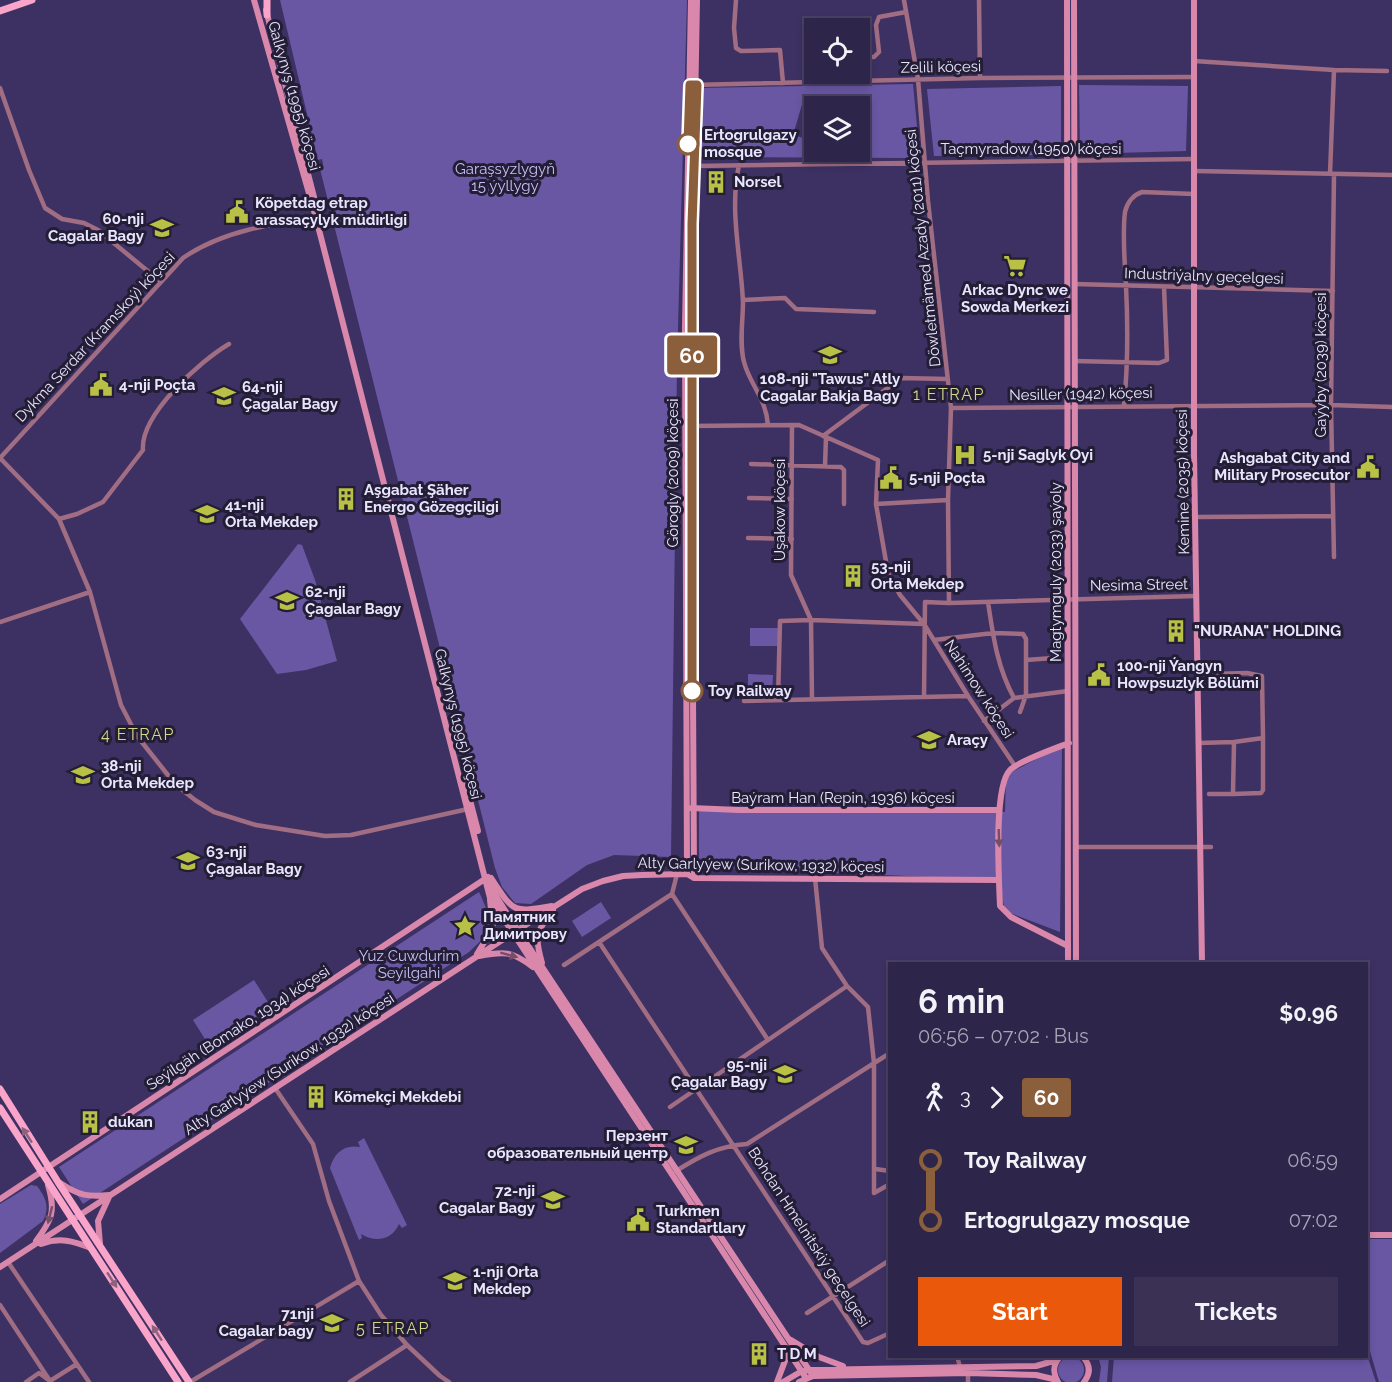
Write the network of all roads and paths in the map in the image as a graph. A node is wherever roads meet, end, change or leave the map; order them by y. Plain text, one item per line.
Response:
1 (32, 0) edge
2 (254, 0) edge
3 (265, 0) edge
4 (691, 0) edge
5 (697, 0) edge
6 (736, 0) edge
7 (904, 0) edge
8 (979, 0) edge
9 (1067, 0) edge
10 (1074, 0) edge
11 (1194, 0) edge
12 (0, 11) edge
13 (906, 12) junction
14 (267, 15) joint
15 (870, 57) edge
16 (1194, 61) junction
17 (1334, 70) junction
18 (1387, 70) dead end
19 (1070, 76) junction
20 (1193, 77) junction
21 (980, 78) junction
22 (918, 79) junction
23 (783, 83) junction
24 (694, 85) junction
25 (0, 88) edge
26 (1194, 159) junction
27 (926, 162) junction
28 (1070, 162) junction
29 (739, 165) junction
30 (691, 166) junction
31 (1194, 171) junction
32 (1332, 174) junction
33 (1392, 175) edge
34 (1194, 194) junction
35 (318, 218) junction
36 (161, 282) junction
37 (1074, 284) junction
38 (1126, 285) junction
39 (1164, 287) junction
40 (1194, 288) junction
41 (1333, 291) junction
42 (743, 300) junction
43 (874, 312) dead end
44 (229, 344) dead end
45 (1074, 361) junction
46 (1128, 362) junction
47 (948, 379) junction
48 (1071, 405) junction
49 (1124, 405) junction
50 (1194, 405) junction
51 (1331, 405) junction
52 (1392, 407) edge
53 (951, 408) junction
54 (689, 425) junction
55 (768, 425) junction
56 (792, 425) junction
57 (825, 436) junction
58 (0, 458) edge
59 (751, 464) dead end
60 (792, 465) junction
61 (825, 466) junction
62 (749, 498) dead end
63 (792, 499) junction
64 (948, 500) junction
65 (844, 504) dead end
66 (876, 504) junction
67 (1333, 516) junction
68 (1195, 517) junction
69 (59, 519) junction
70 (748, 538) dead end
71 (792, 539) junction
72 (1334, 557) dead end
73 (90, 592) junction
74 (1196, 596) junction
75 (1071, 599) junction
76 (988, 602) junction
77 (949, 603) junction
78 (811, 620) junction
79 (0, 622) edge
80 (924, 624) junction
81 (993, 633) junction
82 (934, 640) junction
83 (1053, 658) dead end
84 (1026, 660) junction
85 (1212, 674) dead end
86 (1068, 690) junction
87 (1026, 695) junction
88 (968, 696) junction
89 (924, 697) junction
90 (1014, 698) junction
91 (812, 699) junction
92 (778, 700) junction
93 (744, 701) dead end
94 (1020, 712) dead end
95 (984, 721) junction
96 (1263, 738) junction
97 (1234, 742) junction
98 (1198, 743) junction
99 (1071, 744) junction
100 (1015, 766) junction
101 (1209, 794) dead end
102 (1233, 794) junction
103 (468, 808) junction
104 (690, 808) junction
105 (998, 810) junction
106 (1076, 847) junction
107 (1200, 847) junction
108 (1211, 847) dead end
109 (677, 874) junction
110 (687, 874) junction
111 (487, 876) junction
112 (694, 878) junction
113 (815, 879) junction
114 (999, 879) junction
115 (672, 894) junction
116 (490, 897) junction
117 (555, 906) junction
118 (515, 931) junction
119 (599, 942) junction
120 (1068, 946) junction
121 (475, 957) junction
122 (1068, 962) edge
123 (1076, 962) edge
124 (1202, 962) edge
125 (564, 965) dead end
126 (542, 971) junction
127 (847, 986) junction
128 (768, 1040) junction
129 (888, 1054) edge
130 (874, 1063) junction
131 (275, 1088) junction
132 (696, 1088) junction
133 (0, 1089) edge
134 (670, 1107) dead end
135 (0, 1108) edge
136 (734, 1145) junction
137 (48, 1167) junction
138 (875, 1169) junction
139 (676, 1171) junction
140 (888, 1171) edge
141 (41, 1172) junction
142 (46, 1180) junction
143 (58, 1182) junction
144 (888, 1185) edge
145 (110, 1195) junction
146 (0, 1199) edge
147 (80, 1215) junction
148 (72, 1220) junction
149 (1368, 1235) edge
150 (1392, 1235) edge
151 (32, 1246) junction
152 (101, 1247) junction
153 (91, 1248) junction
154 (888, 1261) edge
155 (8, 1262) junction
156 (0, 1267) edge
157 (359, 1281) junction
158 (833, 1297) junction
159 (0, 1305) edge
160 (807, 1313) dead end
161 (888, 1334) edge
162 (788, 1339) junction
163 (407, 1345) junction
164 (788, 1353) junction
165 (958, 1358) edge
166 (1059, 1358) edge
167 (1084, 1358) edge
168 (77, 1364) junction
169 (960, 1367) junction
170 (850, 1368) junction
171 (968, 1373) junction
172 (806, 1375) edge
173 (50, 1381) edge
174 (1058, 1381) edge
175 (26, 1382) edge
176 (89, 1382) edge
177 (178, 1382) edge
178 (190, 1382) edge
179 (350, 1382) edge
180 (450, 1382) edge
181 (777, 1382) edge
182 (783, 1382) edge
183 (968, 1382) edge
184 (1084, 1382) edge

1 - 12 main road
2 - 35 main road, Galkynyş (1995) köçesi
3 - 14 main road
4 - 24 main road, Görogly (2009) köçesi
5 - 24 main road, Görogly (2009) köçesi
6 - 23 street
7 - 13 street, Döwletmämed Azady (2011) köçesi
8 - 21 street
9 - 19 main road, Magtymguly (2033) şaýoly
10 - 19 main road, Magtymguly (2033) şaýoly
11 - 16 main road, Kemine (2035) köçesi
13 - 15 street
13 - 22 street, Döwletmämed Azady (2011) köçesi
14 - 35 main road, Galkynyş (1995) köçesi
16 - 17 street
16 - 20 main road, Kemine (2035) köçesi
17 - 18 street
17 - 32 street, Gaýyby (2039) köçesi
19 - 20 street, Zelili köçesi
19 - 21 street, Zelili köçesi
19 - 28 main road, Magtymguly (2033) şaýoly
20 - 26 main road, Kemine (2035) köçesi
21 - 22 street, Zelili köçesi
22 - 23 street, Zelili köçesi
22 - 27 street, Döwletmämed Azady (2011) köçesi
23 - 24 street, Zelili köçesi
24 - 30 main road, Görogly (2009) köçesi
25 - 36 street
26 - 28 street, Taçmyradow (1950) köçesi
26 - 31 main road, Kemine (2035) köçesi
27 - 28 street, Taçmyradow (1950) köçesi
27 - 29 street, Taçmyradow (1950) köçesi
27 - 47 street, Döwletmämed Azady (2011) köçesi
28 - 37 main road, Magtymguly (2033) şaýoly
28 - 48 main road, Magtymguly (2033) şaýoly
29 - 30 street, Taçmyradow (1950) köçesi
29 - 42 street
30 - 54 main road, Görogly (2009) köçesi
31 - 32 street
31 - 34 main road, Kemine (2035) köçesi
32 - 33 street
32 - 41 street, Gaýyby (2039) köçesi
34 - 38 street
34 - 40 main road, Kemine (2035) köçesi
35 - 36 street, Dykma Serdar (Kramskoý) köçesi
35 - 103 main road, Galkynyş (1995) köçesi
35 - 111 main road, Galkynyş (1995) köçesi
36 - 58 street, Dykma Serdar (Kramskoý) köçesi
37 - 38 street, Industriýalny geçelgesi
37 - 45 main road, Magtymguly (2033) şaýoly
38 - 39 street, Industriýalny geçelgesi
38 - 46 street
39 - 40 street, Industriýalny geçelgesi
39 - 46 street
40 - 41 street, Industriýalny geçelgesi
40 - 50 main road, Kemine (2035) köçesi
41 - 51 street, Gaýyby (2039) köçesi
42 - 43 street
42 - 55 street
44 - 69 street
45 - 46 street
45 - 48 main road, Magtymguly (2033) şaýoly
46 - 49 street
47 - 53 street, Döwletmämed Azady (2011) köçesi
47 - 57 street
48 - 49 street, Nesiller (1942) köçesi
48 - 53 street, Nesiller (1942) köçesi
48 - 75 main road, Magtymguly (2033) şaýoly
49 - 50 street, Nesiller (1942) köçesi
50 - 51 street, Nesiller (1942) köçesi
50 - 68 main road, Kemine (2035) köçesi
51 - 52 street, Nesiller (1942) köçesi
51 - 67 street, Gaýyby (2039) köçesi
53 - 64 street, Döwletmämed Azady (2011) köçesi
54 - 55 street
54 - 104 main road, Görogly (2009) köçesi
55 - 56 street
56 - 57 street
56 - 60 street, Uşakow köçesi
57 - 61 street
57 - 66 street, Nahimow köçesi
58 - 69 street
59 - 60 street
60 - 61 street
60 - 63 street, Uşakow köçesi
61 - 65 street
62 - 63 street
63 - 71 street, Uşakow köçesi
64 - 66 street
64 - 77 street, Döwletmämed Azady (2011) köçesi
66 - 80 street, Nahimow köçesi
67 - 68 street
67 - 72 street, Gaýyby (2039) köçesi
68 - 74 main road, Kemine (2035) köçesi
69 - 73 street
70 - 71 street
71 - 78 street, Uşakow köçesi
73 - 79 street
73 - 103 street
74 - 75 street, Nesima Street
74 - 98 main road, Kemine (2035) köçesi
75 - 76 street, Nesima Street
75 - 86 main road, Magtymguly (2033) şaýoly
75 - 99 main road, Magtymguly (2033) şaýoly
76 - 77 street, Nesima Street
76 - 81 street
77 - 80 street, Nesima Street
78 - 80 street
78 - 91 street, Uşakow köçesi
78 - 92 street
80 - 82 street, Nahimow köçesi
80 - 89 street
81 - 82 street
81 - 84 street
81 - 90 street
82 - 88 street, Nahimow köçesi
83 - 84 street
84 - 87 street
85 - 96 street
86 - 87 street
86 - 99 main road, Magtymguly (2033) şaýoly
87 - 90 street
87 - 94 street
88 - 89 street
88 - 95 street, Nahimow köçesi
89 - 91 street
90 - 95 street
91 - 92 street
92 - 93 street
95 - 100 street, Nahimow köçesi
96 - 97 street
96 - 102 street
97 - 98 street
97 - 102 street
98 - 107 main road, Kemine (2035) köçesi
99 - 100 main road
99 - 106 main road, Magtymguly (2033) şaýoly
99 - 120 main road, Magtymguly (2033) şaýoly
100 - 105 main road
101 - 102 street
103 - 111 main road, Galkynyş (1995) köçesi
104 - 105 main road, Baýram Han (Repin, 1936) köçesi
104 - 110 main road, Görogly (2009) köçesi
104 - 112 main road, Görogly (2009) köçesi
105 -> 114 main road
106 - 107 street
106 - 123 main road, Magtymguly (2033) şaýoly
107 - 108 street
107 - 124 main road, Kemine (2035) köçesi
109 - 110 main road, Alty Garlyýew (Surikow, 1932) köçesi
109 - 115 street
109 - 117 main road, Alty Garlyýew (Surikow, 1932) köçesi
110 - 112 main road, Alty Garlyýew (Surikow, 1932) köçesi
111 - 116 main road, Galkynyş (1995) köçesi
111 - 117 main road
111 - 118 main road, Galkynyş (1995) köçesi
111 - 137 main road, Seýilgäh (Bomako, 1934) köçesi
112 - 113 main road, Alty Garlyýew (Surikow, 1932) köçesi
113 - 114 main road, Alty Garlyýew (Surikow, 1932) köçesi
113 - 127 street
114 - 120 main road
115 - 119 street
115 - 128 street
116 - 118 main road, Galkynyş (1995) köçesi
116 - 121 main road
117 - 118 main road, Alty Garlyýew (Surikow, 1932) köçesi
117 - 126 main road
118 - 121 main road, Alty Garlyýew (Surikow, 1932) köçesi
118 - 126 main road, Galkynyş (1995) köçesi
119 - 125 street
119 - 132 street, Bohdan Hmelnitskiý geçelgesi
120 - 122 main road, Magtymguly (2033) şaýoly
121 -> 126 main road
121 - 131 main road, Alty Garlyýew (Surikow, 1932) köçesi
126 - 139 main road, Galkynyş (1995) köçesi
126 - 164 main road, Galkynyş (1995) köçesi
127 - 128 street
127 - 130 street
128 - 132 street
129 - 130 street
130 - 136 street
130 - 138 street
131 - 145 main road, Alty Garlyýew (Surikow, 1932) köçesi
131 - 157 street
132 - 134 street
132 - 136 street, Bohdan Hmelnitskiý geçelgesi
137 -> 133 main road
135 - 141 main road
136 - 139 street
136 - 158 street, Bohdan Hmelnitskiý geçelgesi
137 - 141 main road, Seýilgäh (Bomako, 1934) köçesi
137 - 143 main road
138 - 140 street
138 - 144 street
139 - 162 main road, Galkynyş (1995) köçesi
141 - 142 main road
141 - 146 main road, Seýilgäh (Bomako, 1934) köçesi
142 - 148 main road
142 -> 151 main road, Alty Garlyýew (Surikow, 1932) köçesi
143 - 145 main road
143 - 147 main road
145 - 147 main road, Alty Garlyýew (Surikow, 1932) köçesi
145 - 152 main road
147 - 148 main road, Alty Garlyýew (Surikow, 1932) köçesi
147 - 152 main road
148 - 151 main road, Alty Garlyýew (Surikow, 1932) köçesi
148 - 153 main road
149 - 150 main road
151 - 153 main road
151 - 155 main road, Alty Garlyýew (Surikow, 1932) köçesi
178 -> 152 main road
153 -> 177 main road
154 - 158 street
155 - 156 main road, Alty Garlyýew (Surikow, 1932) köçesi
155 - 168 street
157 - 163 street
157 - 178 street
158 - 160 street
158 - 161 street, Bohdan Hmelnitskiý geçelgesi
159 - 173 street
162 - 170 main road
162 - 172 main road, Galkynyş (1995) köçesi
163 - 179 street
163 - 180 street
164 - 172 main road, Galkynyş (1995) köçesi
164 - 181 main road
165 - 169 street
166 - 169 main road
166 - 174 main road
167 - 184 main road
168 - 173 street
168 - 176 street
169 - 170 main road
170 - 172 main road
171 - 172 main road
171 - 174 main road
171 - 183 street
172 - 182 main road
173 - 175 street

